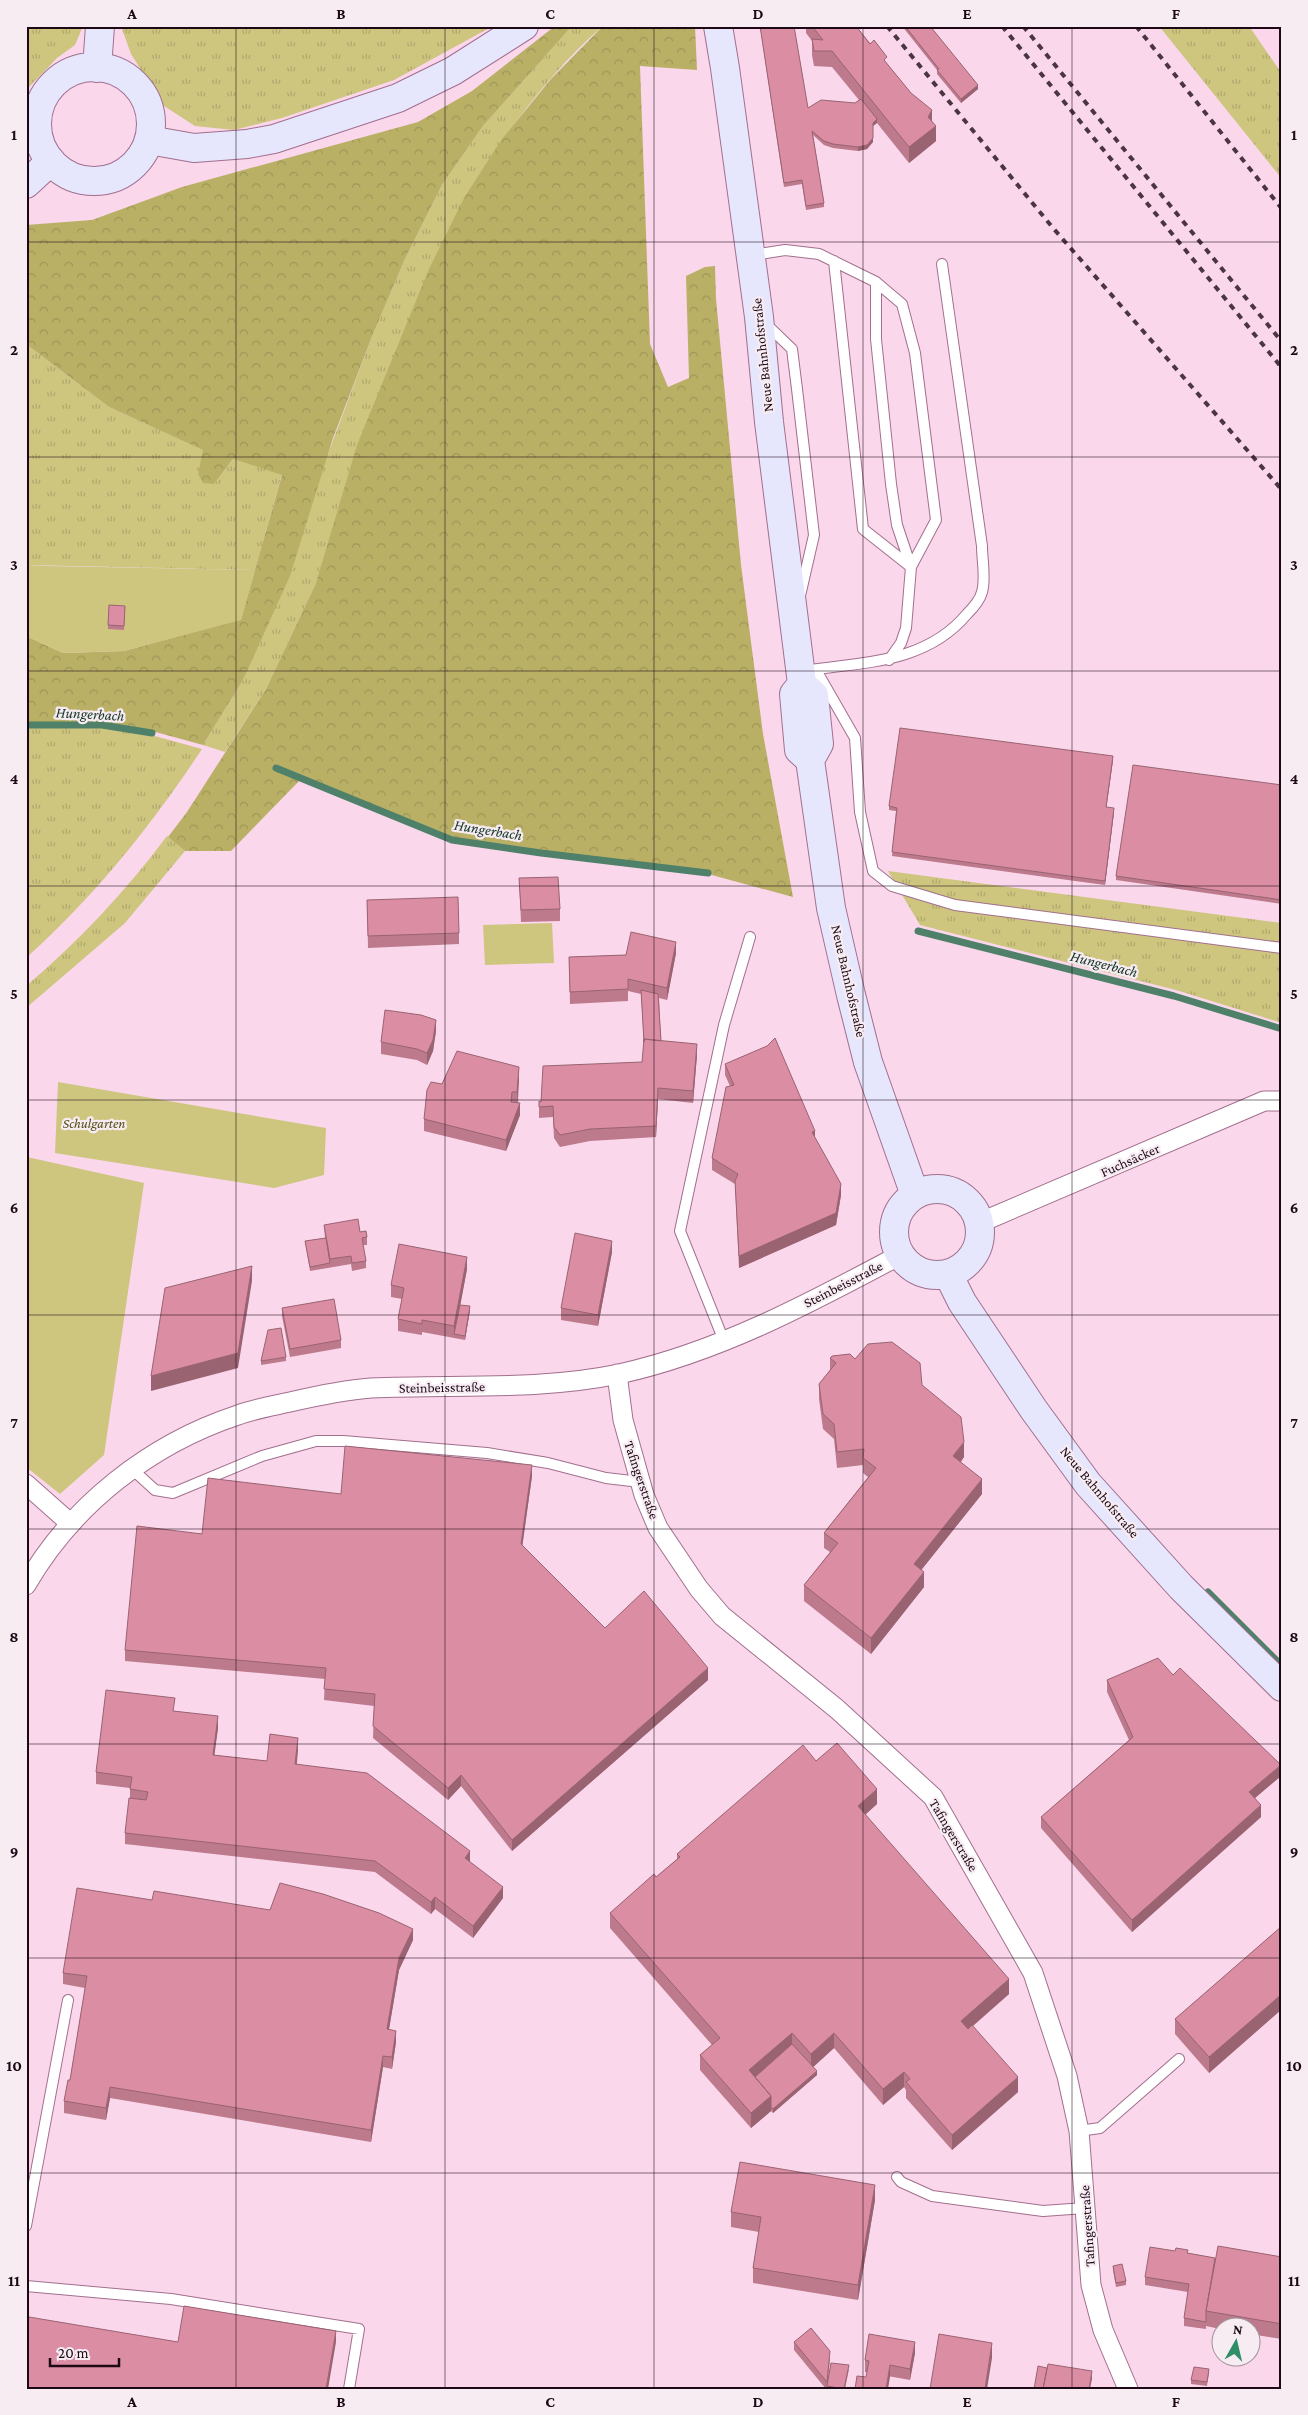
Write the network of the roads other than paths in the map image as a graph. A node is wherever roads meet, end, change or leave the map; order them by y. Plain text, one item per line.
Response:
1 (100, 26) edge
2 (524, 26) edge
3 (718, 26) edge
4 (97, 68) junction
5 (149, 140) junction
6 (51, 161) junction
7 (26, 184) edge
8 (749, 256) junction
9 (834, 261) junction
10 (942, 264) dead end
11 (876, 282) junction
12 (911, 568) junction
13 (889, 660) junction
14 (806, 675) junction
15 (750, 937) dead end
16 (1282, 948) edge
17 (1282, 1101) edge
18 (915, 1195) junction
19 (979, 1223) junction
20 (900, 1255) junction
21 (948, 1274) junction
22 (724, 1341) junction
23 (617, 1374) junction
24 (132, 1469) junction
25 (640, 1482) junction
26 (26, 1484) edge
27 (70, 1523) junction
28 (26, 1585) edge
29 (1282, 1687) edge
30 (68, 2000) dead end
31 (1179, 2060) dead end
32 (1080, 2131) junction
33 (897, 2177) dead end
34 (1085, 2208) junction
35 (26, 2226) edge
36 (26, 2286) edge
37 (349, 2389) edge
38 (1128, 2389) edge

1 - 4 main road
2 - 5 main road
3 - 8 main road, Neue Bahnhofstraße
4 - 5 main road
4 - 6 main road
5 - 6 main road
6 - 7 main road
8 - 9 lane
8 - 14 main road, Neue Bahnhofstraße
9 - 11 lane
9 - 12 lane
10 - 13 lane
11 - 12 lane
11 - 12 lane
12 - 13 lane
13 - 14 lane
14 - 16 lane
14 - 18 main road, Neue Bahnhofstraße
15 - 22 lane
17 - 19 street, Fuchsäcker
18 - 19 main road
18 - 20 main road
19 - 21 main road
20 - 21 main road
20 - 22 street, Steinbeisstraße
21 - 29 main road, Neue Bahnhofstraße
22 - 23 street, Steinbeisstraße
23 - 24 street, Steinbeisstraße
23 - 25 street, Tafingerstraße
24 - 25 lane
24 - 27 street, Steinbeisstraße
25 - 32 street, Tafingerstraße
26 - 27 street
27 - 28 street, Steinbeisstraße
30 - 35 lane
31 - 32 lane
32 - 34 street, Tafingerstraße
33 - 34 lane
34 - 38 street, Tafingerstraße
36 - 37 lane

